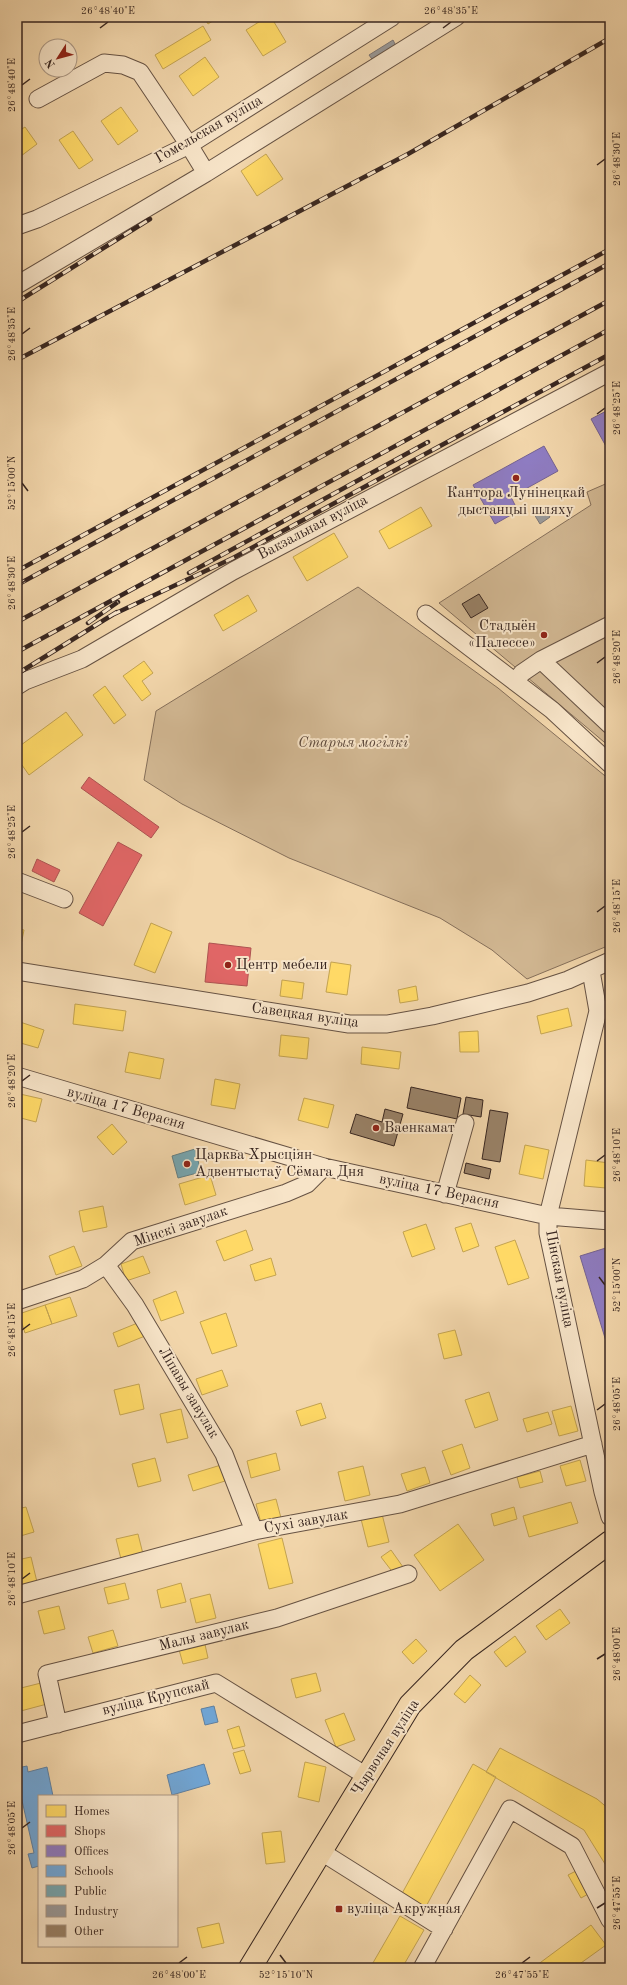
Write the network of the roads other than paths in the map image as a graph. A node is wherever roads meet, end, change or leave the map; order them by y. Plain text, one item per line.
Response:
1 (392, 17) edge
2 (456, 17) edge
3 (38, 99) dead end
4 (189, 145) junction
5 (206, 173) junction
6 (17, 226) edge
7 (17, 286) edge
8 (610, 372) edge
9 (426, 614) dead end
10 (610, 625) edge
11 (541, 660) junction
12 (515, 682) junction
13 (17, 686) edge
14 (610, 725) edge
15 (610, 764) edge
16 (17, 881) edge
17 (64, 899) dead end
18 (610, 961) edge
19 (17, 971) edge
20 (591, 971) junction
21 (604, 1014) edge
22 (17, 1076) edge
23 (464, 1123) dead end
24 (324, 1167) junction
25 (445, 1194) junction
26 (548, 1216) junction
27 (610, 1220) edge
28 (106, 1265) junction
29 (17, 1302) edge
30 (593, 1444) junction
31 (610, 1517) edge
32 (254, 1531) junction
33 (610, 1542) edge
34 (408, 1574) dead end
35 (17, 1595) edge
36 (58, 1724) junction
37 (17, 1734) edge
38 (368, 1777) junction
39 (320, 1851) junction
40 (610, 1920) edge
41 (444, 1929) junction
42 (250, 1968) edge
43 (422, 1968) edge

1 - 4 street, Гомельская вуліца
2 - 5 street
3 - 4 street
4 - 5 street
4 - 6 street, Гомельская вуліца
5 - 7 street
8 - 13 street, Вакзальная вуліца
9 - 12 street
10 - 11 street
11 - 12 street
11 - 14 street
12 - 15 street
16 - 17 street
18 - 20 street, Савецкая вуліца
19 - 20 street, Савецкая вуліца
20 - 21 street, Пінская вуліца
21 - 26 street, Пінская вуліца
22 - 24 street, вуліца 17 Верасня
23 - 25 street
24 - 25 street, вуліца 17 Верасня
24 - 28 street, Мінскі завулак
25 - 26 street, вуліца 17 Верасня
26 - 27 street, вуліца 17 Верасня
26 - 30 street, Пінская вуліца
28 - 29 street, Мінскі завулак
28 - 32 street, Ліпавы завулак
30 - 31 street, Пінская вуліца
30 - 32 street, Сухі завулак
32 - 35 street, Сухі завулак
33 - 38 main road, Чырвоная вуліца
34 - 36 street, Малы завулак
36 - 37 street, вуліца Крупскай
36 - 38 street, вуліца Крупскай
38 - 39 main road, Чырвоная вуліца
39 - 41 street
39 - 42 main road, Чырвоная вуліца
40 - 41 street
41 - 43 street

